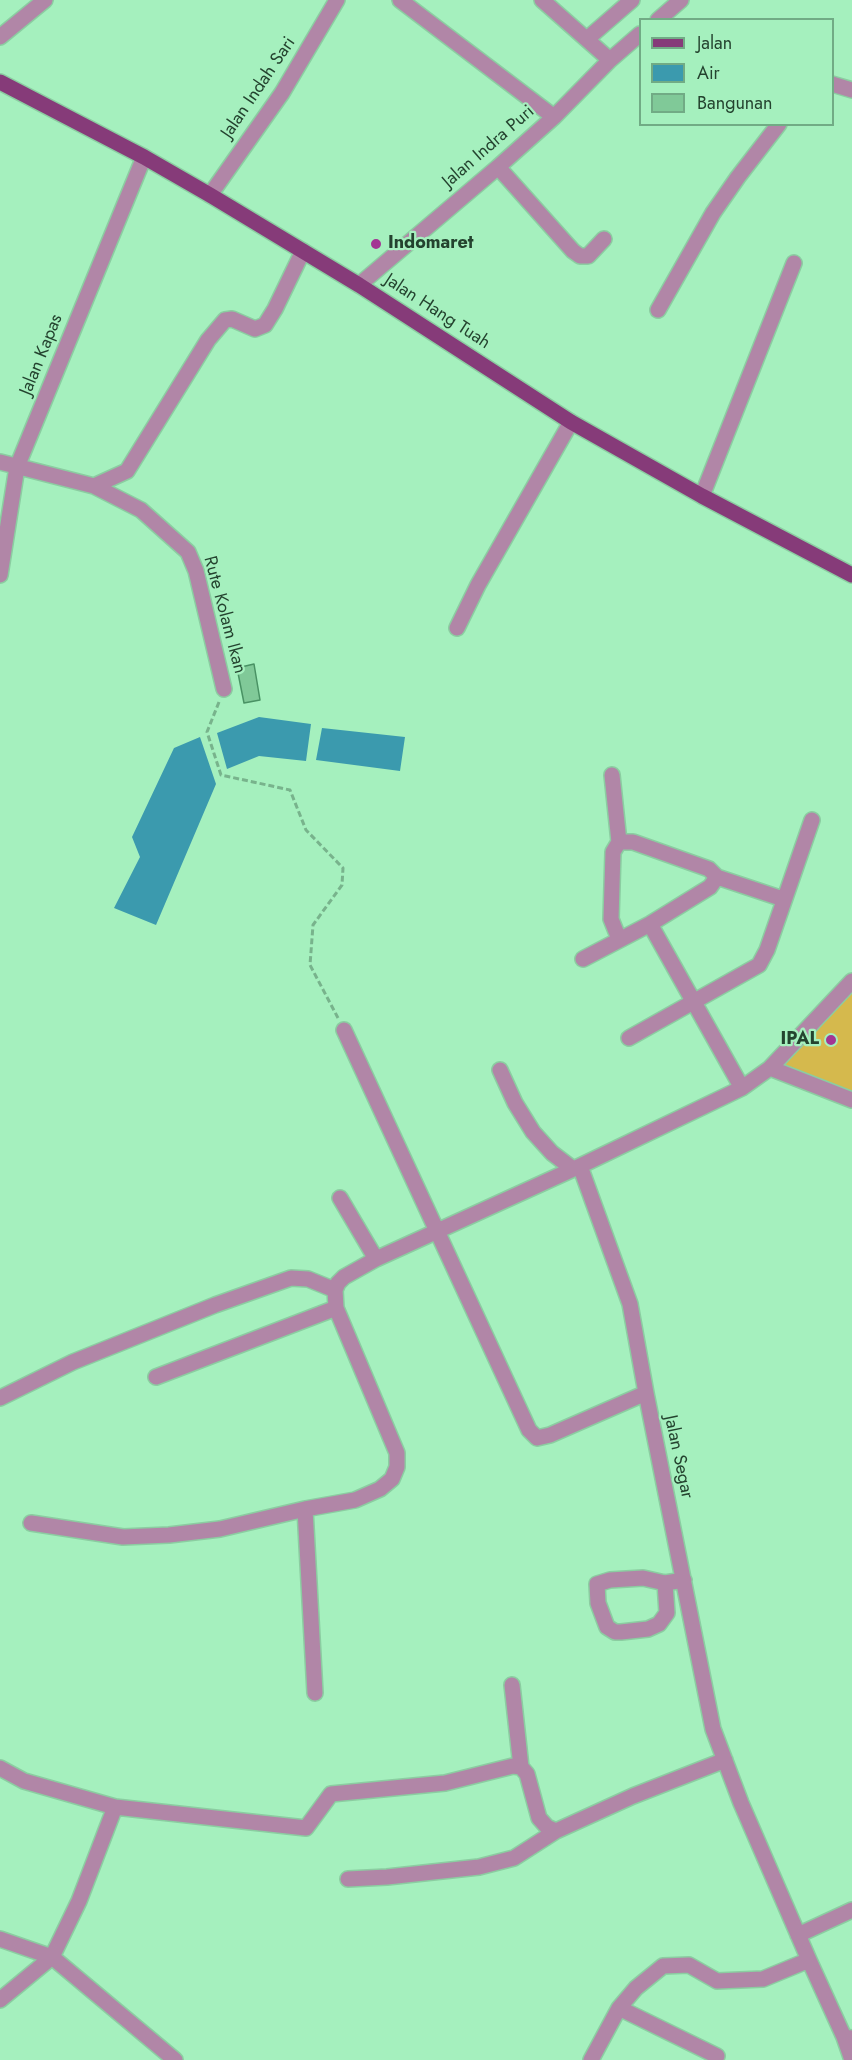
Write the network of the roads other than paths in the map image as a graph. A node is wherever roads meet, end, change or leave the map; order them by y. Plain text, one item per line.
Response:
1 (45, 0) edge
2 (337, 0) edge
3 (400, 0) edge
4 (542, 0) edge
5 (632, 0) edge
6 (681, 0) edge
7 (660, 18) edge
8 (639, 36) edge
9 (0, 37) edge
10 (587, 39) junction
11 (610, 60) junction
12 (0, 82) edge
13 (834, 85) edge
14 (852, 90) edge
15 (554, 117) junction
16 (777, 126) edge
17 (144, 157) junction
18 (498, 167) junction
19 (210, 195) junction
20 (604, 239) dead end
21 (303, 252) junction
22 (794, 263) dead end
23 (358, 285) junction
24 (658, 310) dead end
25 (571, 422) junction
26 (0, 462) edge
27 (17, 467) junction
28 (94, 486) junction
29 (702, 496) junction
30 (0, 575) edge
31 (852, 575) edge
32 (457, 628) dead end
33 (224, 689) road end
34 (612, 775) dead end
35 (812, 820) dead end
36 (619, 842) junction
37 (717, 877) junction
38 (783, 899) junction
39 (650, 924) junction
40 (619, 939) junction
41 (583, 958) dead end
42 (852, 981) edge
43 (693, 1002) junction
44 (344, 1030) road end
45 (629, 1038) dead end
46 (770, 1068) junction
47 (500, 1070) dead end
48 (742, 1088) junction
49 (852, 1100) edge
50 (576, 1168) junction
51 (340, 1198) dead end
52 (436, 1231) junction
53 (376, 1259) junction
54 (335, 1290) junction
55 (336, 1308) junction
56 (156, 1377) dead end
57 (646, 1394) junction
58 (0, 1398) edge
59 (305, 1509) junction
60 (31, 1523) dead end
61 (684, 1580) junction
62 (665, 1583) junction
63 (512, 1685) dead end
64 (315, 1693) dead end
65 (725, 1760) junction
66 (521, 1767) junction
67 (0, 1768) edge
68 (115, 1807) junction
69 (556, 1831) junction
70 (348, 1879) dead end
71 (852, 1910) edge
72 (798, 1935) junction
73 (0, 1939) edge
74 (52, 1957) junction
75 (809, 1960) junction
76 (0, 2000) edge
77 (619, 2008) junction
78 (848, 2037) edge
79 (717, 2056) dead end
80 (175, 2060) edge
81 (591, 2060) edge
82 (852, 2060) edge

1 - 9 street
2 - 19 street, Jalan Indah Sari
3 - 15 street
4 - 10 street
5 - 10 street
6 - 7 street
8 - 11 street, Jalan Indra Puri
10 - 11 street
11 - 15 street, Jalan Indra Puri
12 - 17 main road, Jalan Hang Tuah
13 - 14 street
15 - 18 street, Jalan Indra Puri
16 - 24 street
17 - 19 main road, Jalan Hang Tuah
17 - 27 street, Jalan Kapas
18 - 20 street
18 - 23 street, Jalan Indra Puri
19 - 21 main road, Jalan Hang Tuah
21 - 23 main road, Jalan Hang Tuah
21 - 28 street
22 - 29 street
23 - 25 main road, Jalan Hang Tuah
25 - 29 main road, Jalan Hang Tuah
25 - 32 street
26 - 27 street, Rute Kolam Ikan
27 - 28 street, Rute Kolam Ikan
27 - 30 street, Jalan Kapas
28 - 33 street, Rute Kolam Ikan
29 - 31 main road, Jalan Hang Tuah
34 - 36 street
35 - 38 street
36 - 37 street
36 - 40 street
37 - 38 street
37 - 39 street
38 - 43 street
39 - 40 street
39 - 43 street
40 - 41 street
42 - 46 street
43 - 45 street
43 - 48 street
44 - 52 street
46 - 48 street
46 - 49 street
47 - 50 street
48 - 50 street
50 - 52 street
50 - 57 street, Jalan Segar
51 - 53 street
52 - 53 street
52 - 57 street
53 - 54 street
54 - 55 street
54 - 58 street
55 - 56 street
55 - 59 street
57 - 61 street, Jalan Segar
59 - 60 street
59 - 64 street
61 - 62 street
61 - 65 street, Jalan Segar
62 - 62 street
63 - 66 street
65 - 69 street
65 - 72 street, Jalan Segar
66 - 68 street
66 - 69 street
67 - 68 street
68 - 74 street
69 - 70 street
71 - 72 street
72 - 75 street, Jalan Segar
73 - 74 street
74 - 76 street
74 - 80 street
75 - 77 street
75 - 78 street, Jalan Segar
77 - 79 street
77 - 81 street
78 - 82 street, Jalan Segar

